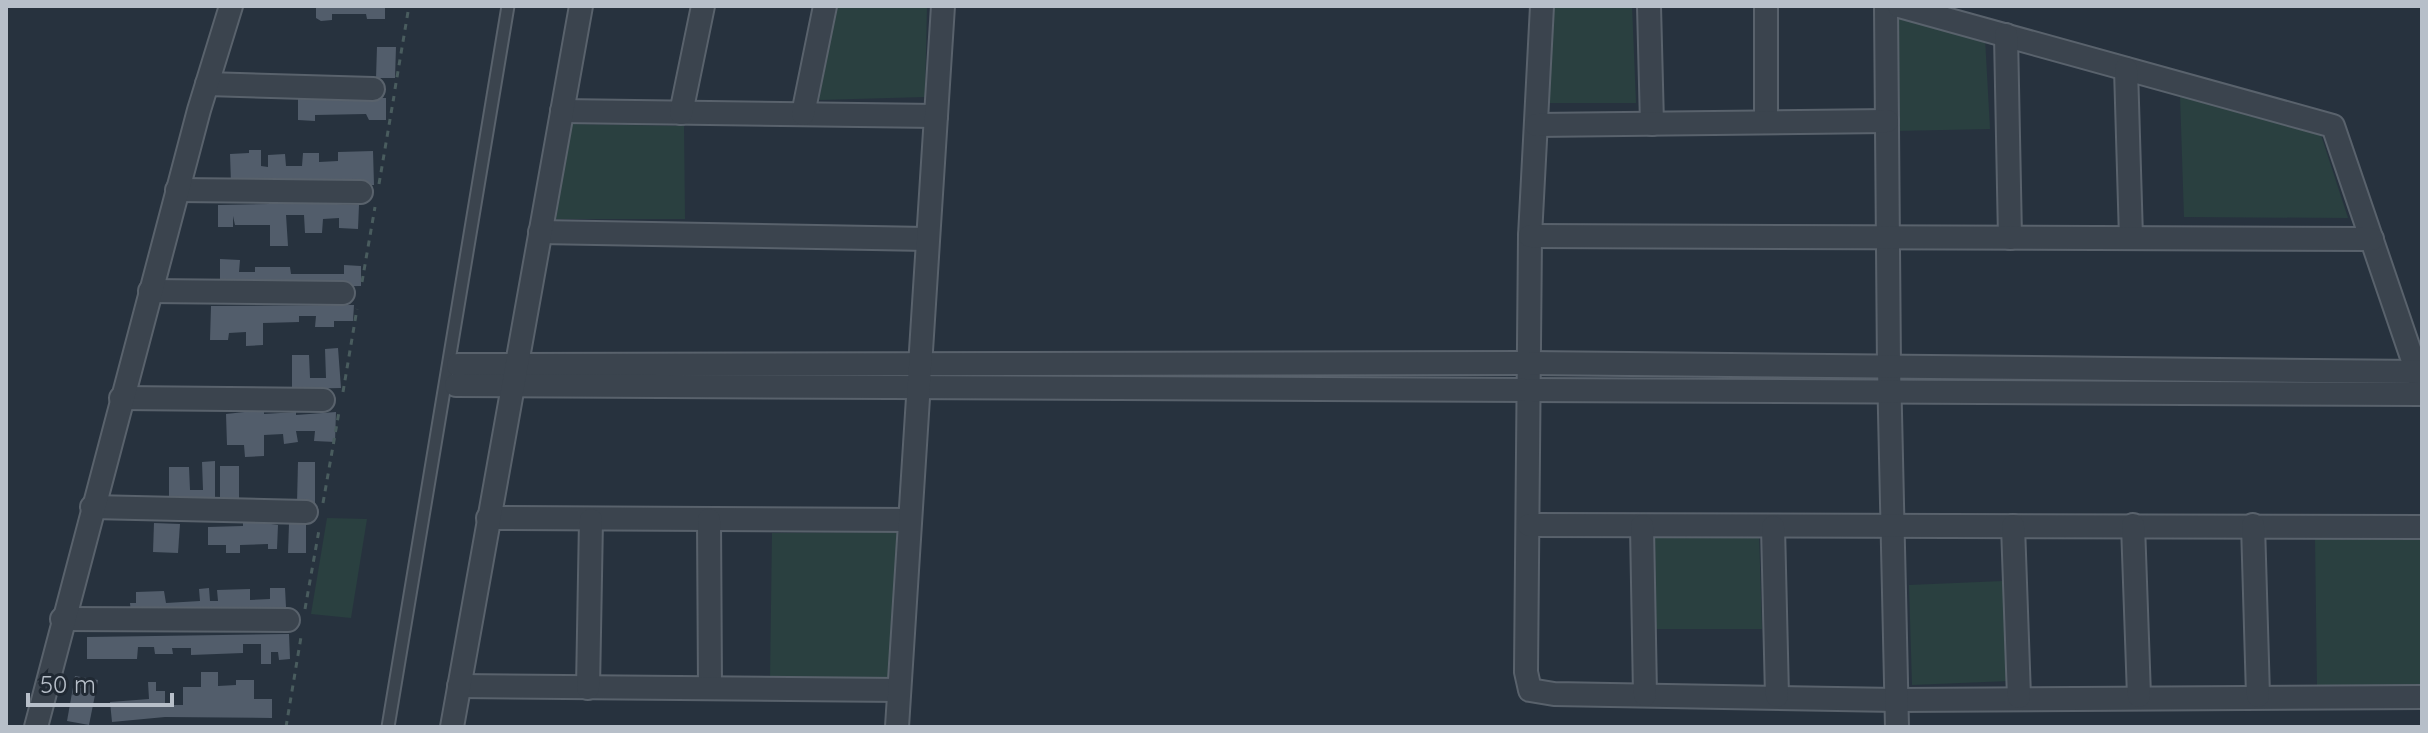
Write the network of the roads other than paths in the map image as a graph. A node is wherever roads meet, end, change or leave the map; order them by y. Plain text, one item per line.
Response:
1 (231, 6) edge
2 (508, 6) edge
3 (581, 6) edge
4 (703, 6) edge
5 (825, 6) edge
6 (943, 6) edge
7 (1542, 6) edge
8 (1649, 6) edge
9 (1766, 6) edge
10 (1886, 6) edge
11 (1899, 6) edge
12 (2006, 35) junction
13 (2126, 69) junction
14 (207, 84) junction
15 (373, 89) dead end
16 (562, 111) junction
17 (681, 113) junction
18 (803, 114) junction
19 (936, 116) junction
20 (1887, 121) junction
21 (1766, 122) junction
22 (1652, 124) junction
23 (1536, 125) junction
24 (177, 190) junction
25 (361, 192) dead end
26 (540, 232) junction
27 (1530, 236) junction
28 (1888, 237) junction
29 (2010, 238) junction
30 (2131, 238) junction
31 (927, 239) junction
32 (2372, 239) junction
33 (150, 291) junction
34 (354, 295) road end
35 (1035, 356) junction
36 (1404, 358) junction
37 (1529, 363) junction
38 (918, 364) junction
39 (1889, 368) junction
40 (513, 374) junction
41 (457, 375) dead end
42 (2421, 382) edge
43 (1033, 389) junction
44 (917, 390) junction
45 (1404, 390) junction
46 (1529, 390) junction
47 (1889, 392) junction
48 (121, 398) junction
49 (323, 400) dead end
50 (92, 507) junction
51 (316, 514) road end
52 (488, 518) junction
53 (591, 520) junction
54 (709, 520) junction
55 (910, 520) junction
56 (1529, 525) junction
57 (2133, 525) junction
58 (2253, 525) junction
59 (1642, 526) junction
60 (2013, 526) junction
61 (1773, 527) junction
62 (2422, 527) edge
63 (1893, 528) junction
64 (62, 619) junction
65 (298, 623) road end
66 (459, 686) junction
67 (588, 688) junction
68 (710, 688) junction
69 (899, 690) junction
70 (1645, 695) junction
71 (1777, 696) junction
72 (2139, 696) junction
73 (2258, 696) junction
74 (2019, 697) junction
75 (2422, 697) edge
76 (1896, 700) junction
77 (36, 727) edge
78 (388, 727) edge
79 (452, 727) edge
80 (897, 727) edge
81 (1897, 727) edge

1 - 14 street
2 - 78 lane
3 - 16 street
4 - 17 street
5 - 18 street
6 - 19 street
7 - 23 street
8 - 22 street
9 - 21 street
10 - 20 street
11 - 12 street
12 - 13 street
12 - 29 street
13 - 30 street
13 - 32 street
14 - 15 street
14 - 24 street
16 - 17 street
16 - 26 street
17 - 18 street
18 - 19 street
19 - 31 street
20 - 21 street
20 - 28 street
21 - 22 street
22 - 23 street
23 - 27 street
24 - 25 street
24 - 33 street
26 - 31 street
26 - 40 street
27 - 28 street
27 - 37 street
28 - 29 street
28 - 39 street
29 - 30 street
30 - 32 street
31 - 38 street
32 - 42 street
33 - 34 street
33 - 48 street
35 - 36 street
35 - 38 street
35 - 43 street
36 - 37 street
36 - 45 street
37 - 39 street
37 - 46 street
38 - 40 street
38 - 44 street
39 - 42 street
39 - 47 street
40 - 41 street
40 - 44 street
40 - 52 street
42 - 47 street
43 - 44 street
43 - 45 street
44 - 55 street
45 - 46 street
46 - 47 street
46 - 56 street
47 - 63 street
48 - 49 street
48 - 50 street
50 - 51 street
50 - 64 street
52 - 53 street
52 - 66 street
53 - 54 street
53 - 67 street
54 - 55 street
54 - 68 street
55 - 69 street
56 - 59 street
56 - 70 street
57 - 58 street
57 - 60 street
57 - 72 street
58 - 62 street
58 - 73 street
59 - 61 street
59 - 70 street
60 - 63 street
60 - 74 street
61 - 63 street
61 - 71 street
63 - 76 street
64 - 65 street
64 - 77 street
66 - 67 street
66 - 79 street
67 - 68 street
68 - 69 street
69 - 80 street
70 - 71 street
71 - 76 street
72 - 73 street
72 - 74 street
73 - 75 street
74 - 76 street
76 - 81 street

